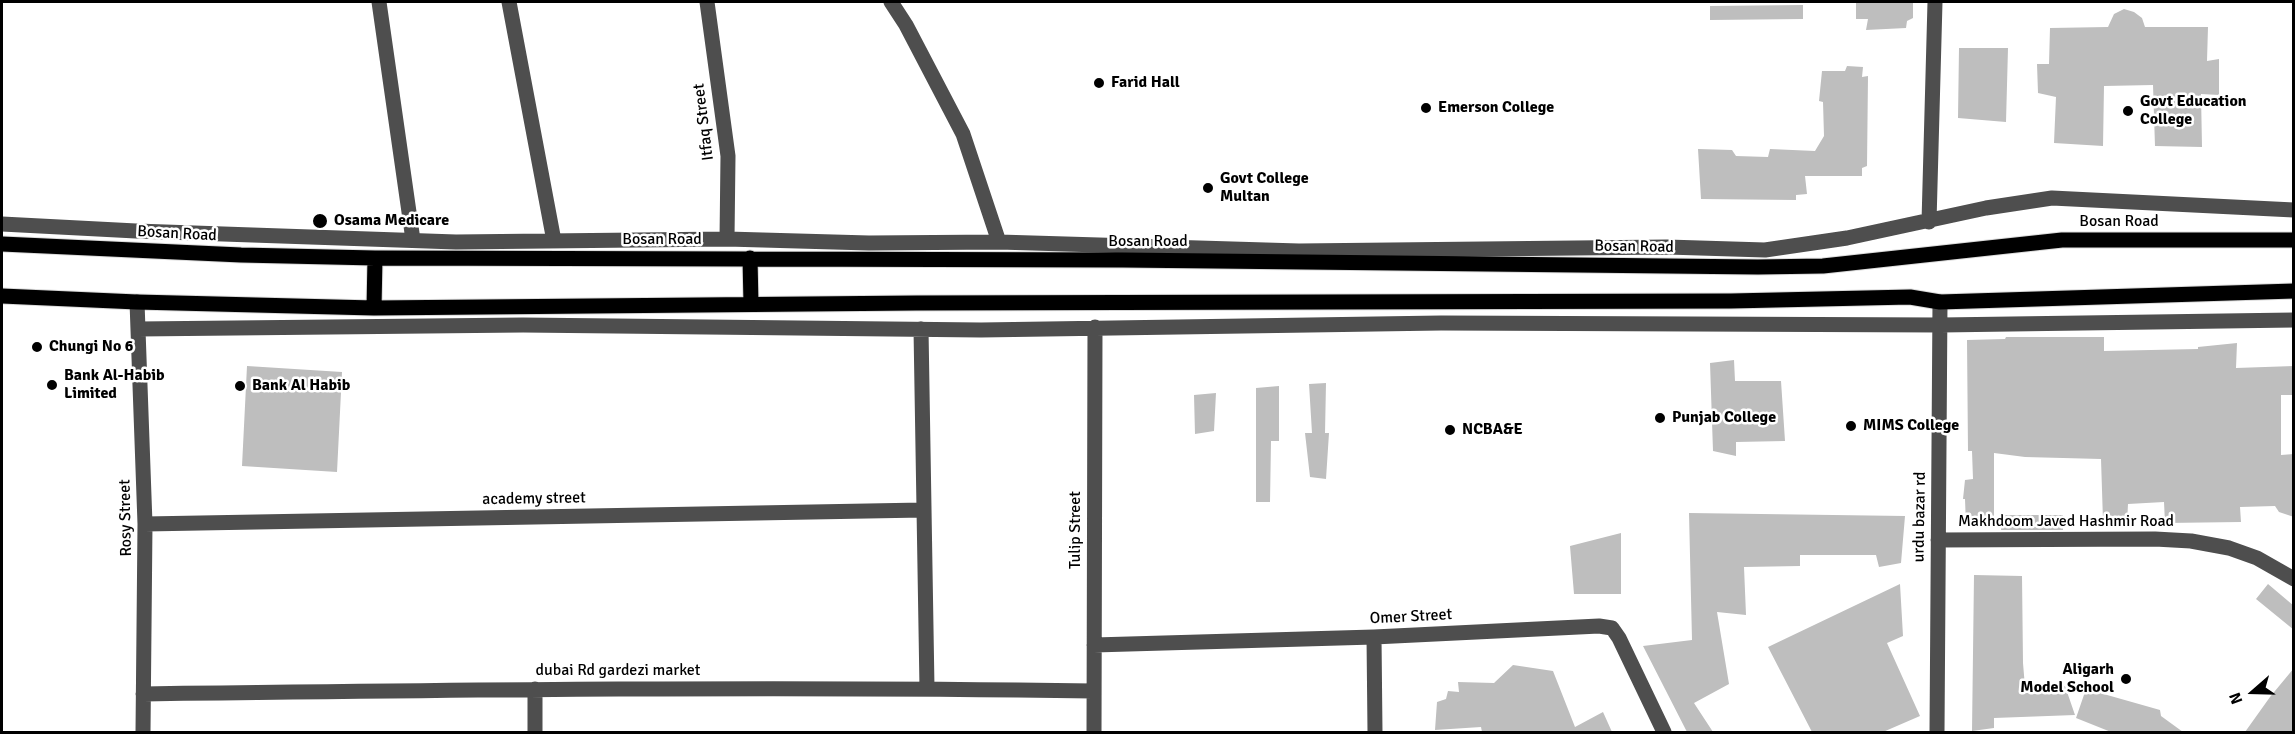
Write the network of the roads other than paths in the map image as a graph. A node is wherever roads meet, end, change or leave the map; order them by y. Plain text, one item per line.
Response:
1 (379, 2) edge
2 (509, 2) edge
3 (707, 2) edge
4 (891, 2) edge
5 (1935, 2) edge
6 (2294, 210) edge
7 (1929, 222) junction
8 (2, 224) edge
9 (727, 239) junction
10 (413, 240) junction
11 (2294, 240) edge
12 (554, 241) junction
13 (999, 242) junction
14 (2, 244) edge
15 (375, 258) junction
16 (750, 258) junction
17 (2294, 291) edge
18 (2, 296) edge
19 (137, 302) junction
20 (1940, 302) junction
21 (751, 304) junction
22 (374, 308) junction
23 (2294, 320) edge
24 (1941, 325) junction
25 (1095, 327) junction
26 (138, 329) junction
27 (921, 329) junction
28 (923, 510) junction
29 (146, 524) junction
30 (1938, 540) junction
31 (2294, 579) edge
32 (1374, 637) junction
33 (1094, 645) junction
34 (927, 688) junction
35 (535, 689) junction
36 (1093, 691) junction
37 (143, 694) junction
38 (143, 732) edge
39 (535, 732) edge
40 (1094, 732) edge
41 (1375, 732) edge
42 (1664, 732) edge
43 (1937, 732) edge

1 - 10 street
2 - 12 street
3 - 9 street, Itfaq Street
4 - 13 street
5 - 7 street
6 - 7 street
7 - 13 street
8 - 10 street
9 - 12 street
9 - 13 street
10 - 12 street
11 - 16 main road, Bosan Road
14 - 15 main road, Bosan Road
15 - 16 main road, Bosan Road
15 - 22 main road
16 - 21 main road
17 - 20 main road
18 - 19 main road
19 - 22 main road
19 - 26 street, Rosy Street
20 - 21 main road
20 - 24 street, urdu bazar rd
21 - 22 main road
23 - 24 street
24 - 25 street
24 - 30 street, urdu bazar rd
25 - 27 street
25 - 33 street, Tulip Street
26 - 27 street
26 - 29 street, Rosy Street
27 - 28 street
28 - 29 street, academy street
28 - 34 street
29 - 37 street, Rosy Street
30 - 31 street, Makhdoom Javed Hashmir Road
30 - 43 street, urdu bazar rd
32 - 33 street, Omer Street
32 - 41 street
32 - 42 street, Omer Street
33 - 36 street, Tulip Street
34 - 35 street, dubai Rd gardezi market
34 - 36 street, dubai Rd gardezi market
35 - 37 street, dubai Rd gardezi market
35 - 39 street
36 - 40 street, Tulip Street
37 - 38 street, Rosy Street

